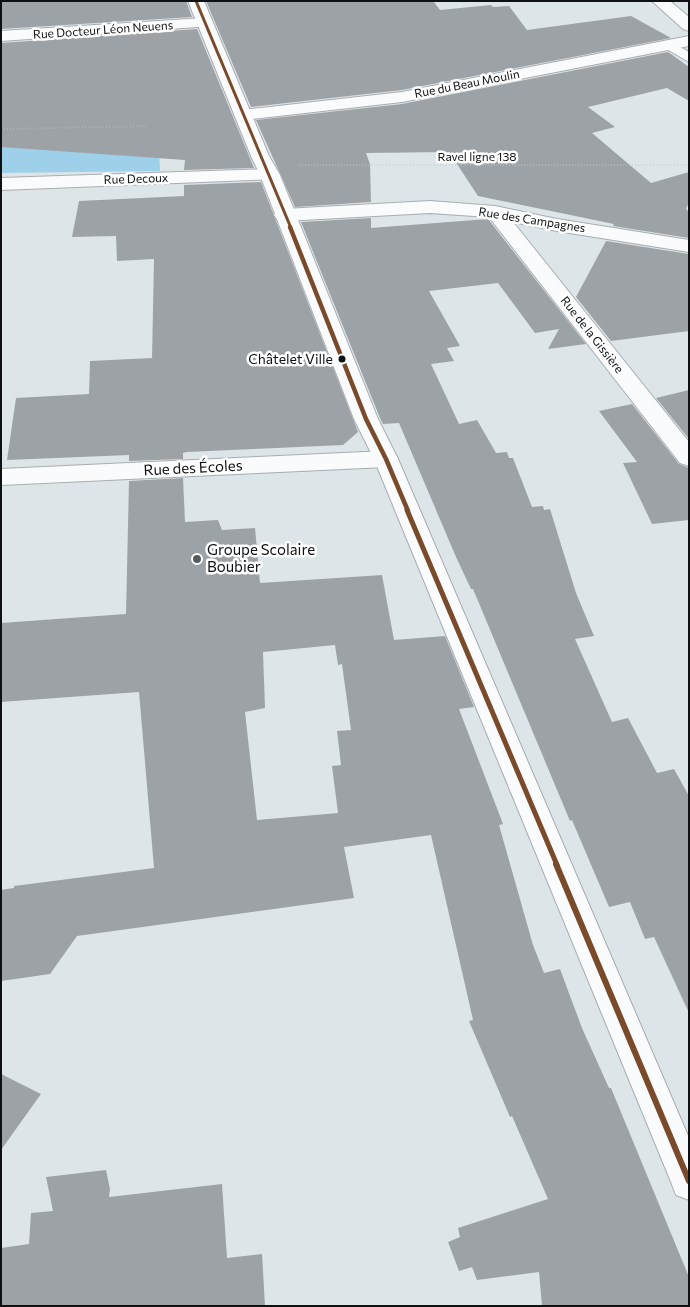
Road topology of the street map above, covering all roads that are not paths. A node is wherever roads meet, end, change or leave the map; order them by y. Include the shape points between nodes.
1 (196, 1) edge
2 (660, 1) edge
3 (205, 23) junction
4 (689, 26) edge
5 (1, 36) edge
6 (689, 41) edge
7 (669, 45) junction
8 (689, 58) edge
9 (243, 115) junction
10 (267, 170) junction
11 (1, 184) edge
12 (495, 212) junction
13 (284, 214) junction
14 (689, 246) edge
15 (689, 458) edge
16 (386, 459) junction
17 (1, 477) edge
18 (689, 1182) edge

1 - 3 street
2 - 4 street
3 - 5 street, Rue Docteur Léon Neuens
3 - 9 street
6 - 7 street, Rue du Beau Moulin
7 - 8 lane
7 - 9 street, Rue du Beau Moulin via 402,97
9 - 10 street
10 - 11 street, Rue Decoux
10 - 13 street
12 - 13 street, Rue des Campagnes via 430,207
12 - 14 street, Rue des Campagnes
12 - 15 street, Rue de la Gissière
13 - 16 street via 366,419
16 - 17 street, Rue des Écoles
16 - 18 street

